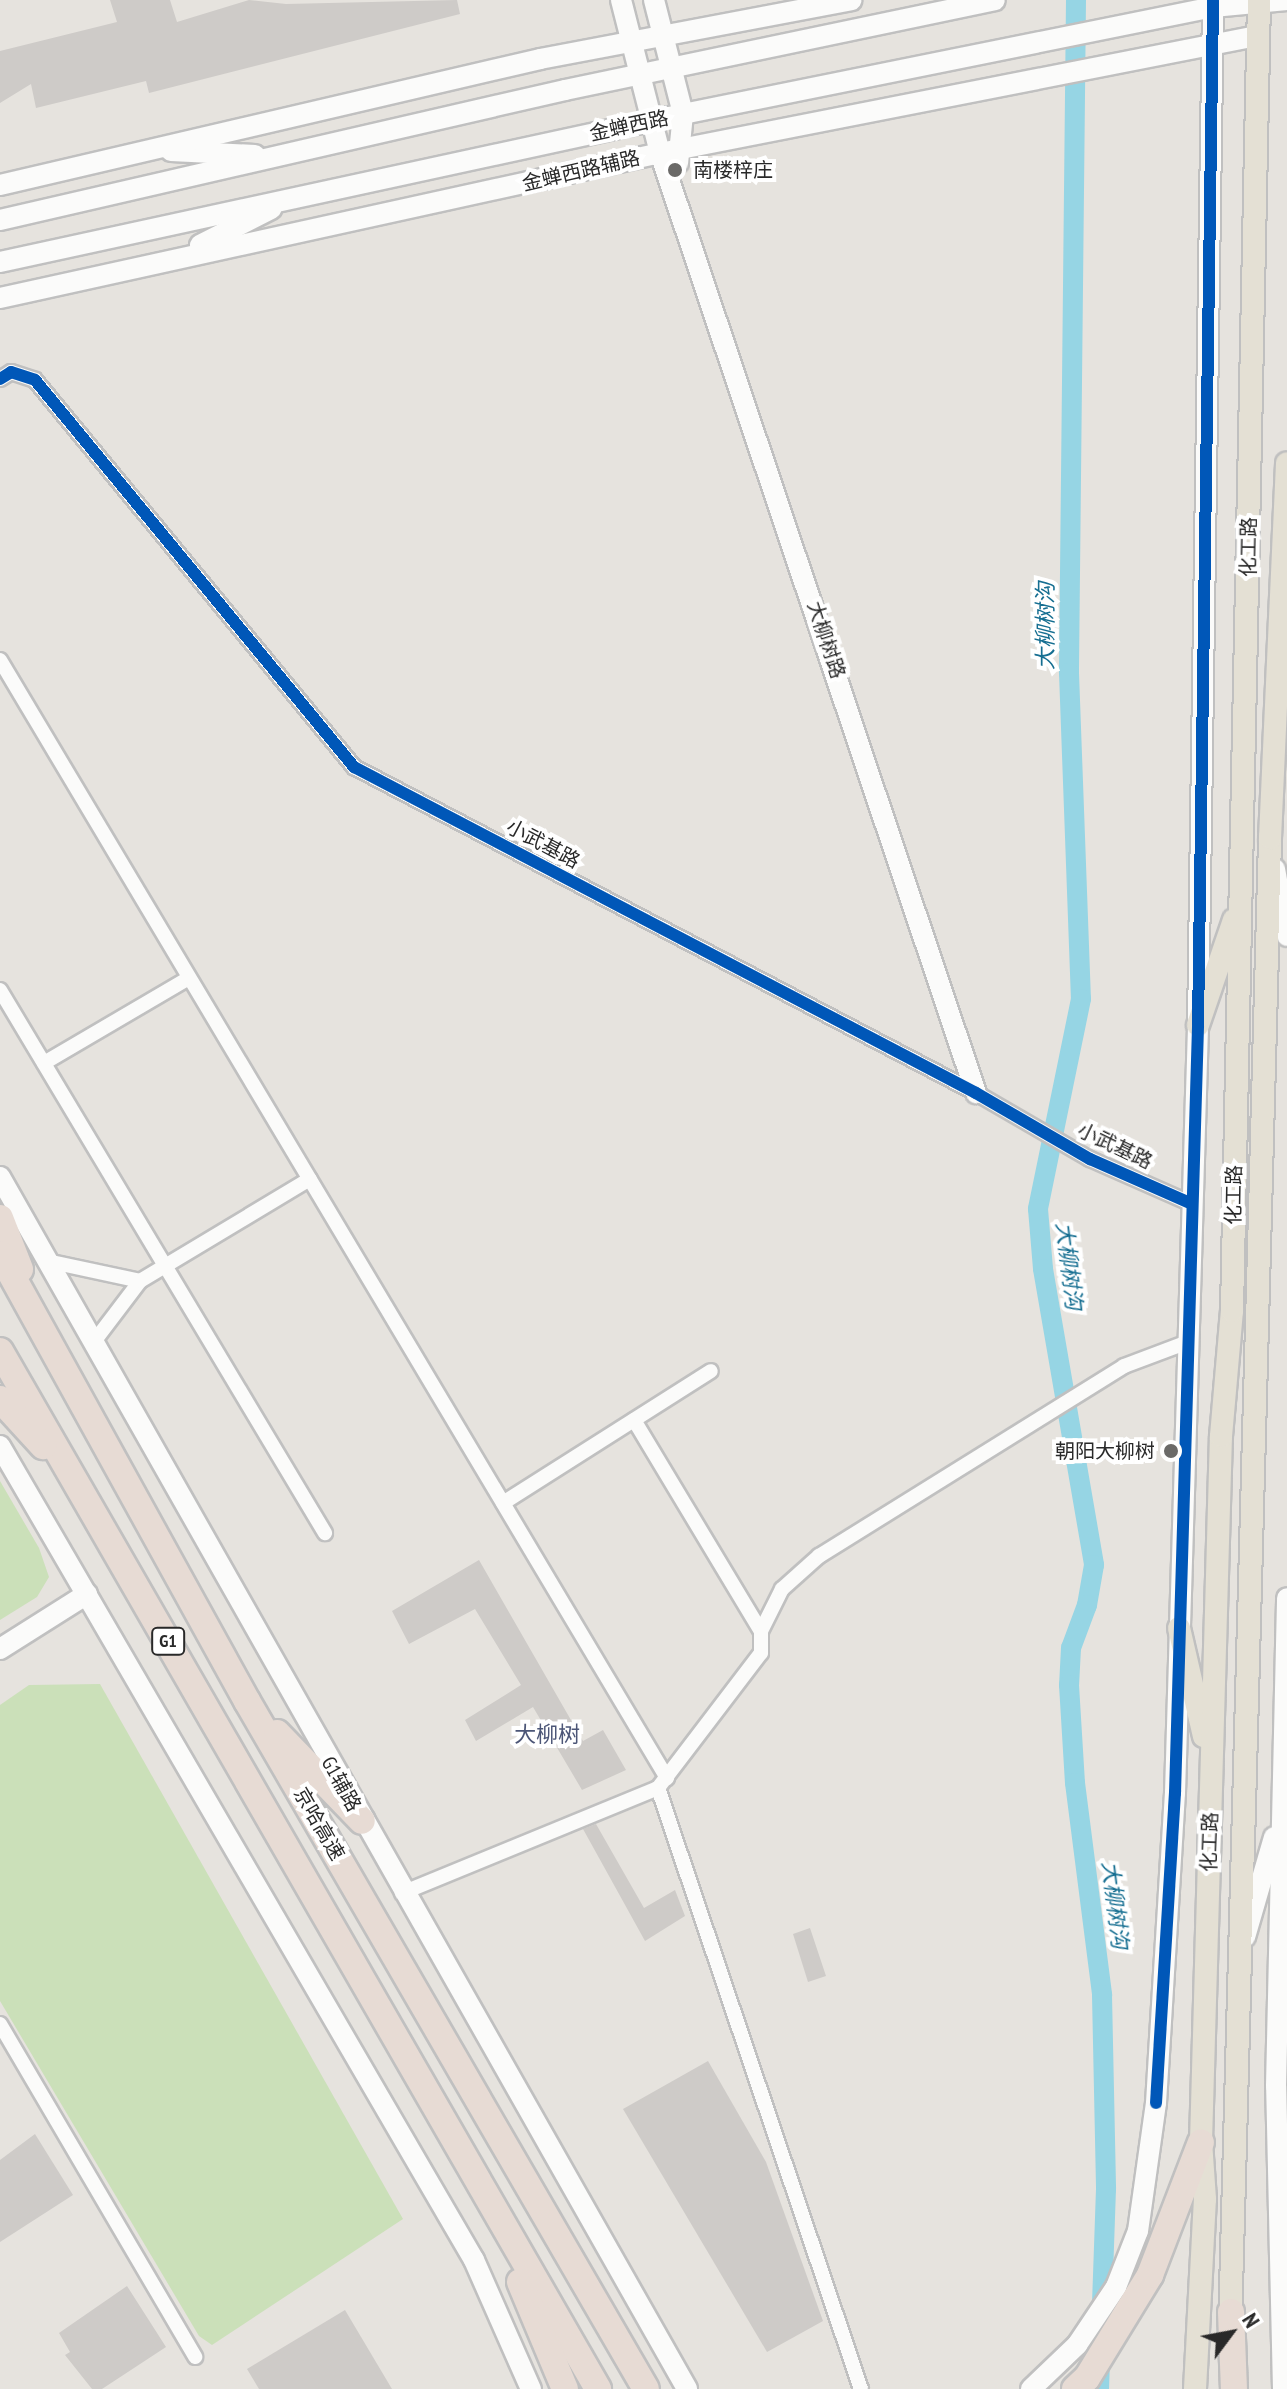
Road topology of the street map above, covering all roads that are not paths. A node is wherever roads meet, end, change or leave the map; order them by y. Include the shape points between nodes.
1 (621, 0) edge
2 (654, 0) edge
3 (851, 0) edge
4 (995, 0) edge
5 (1287, 0) edge
6 (1259, 1) edge
7 (1213, 3) edge
8 (666, 36) junction
9 (1257, 36) junction
10 (1213, 43) junction
11 (635, 44) junction
12 (674, 69) junction
13 (642, 75) junction
14 (683, 114) junction
15 (654, 120) junction
16 (146, 150) junction
17 (669, 152) junction
18 (279, 156) junction
19 (0, 185) edge
20 (295, 196) junction
21 (0, 220) edge
22 (175, 257) junction
23 (0, 262) edge
24 (0, 298) edge
25 (0, 379) edge
26 (1287, 463) edge
27 (0, 660) edge
28 (1270, 838) junction
29 (1241, 900) junction
30 (1287, 936) edge
31 (189, 978) junction
32 (0, 990) edge
33 (1198, 1025) junction
34 (44, 1063) junction
35 (976, 1093) junction
36 (0, 1177) edge
37 (310, 1179) junction
38 (1192, 1204) junction
39 (0, 1218) edge
40 (0, 1254) edge
41 (47, 1261) junction
42 (165, 1266) junction
43 (140, 1281) junction
44 (49, 1339) junction
45 (1188, 1342) junction
46 (93, 1343) junction
47 (0, 1351) edge
48 (711, 1371) dead end
49 (0, 1399) edge
50 (634, 1420) junction
51 (0, 1446) edge
52 (78, 1484) junction
53 (503, 1503) junction
54 (325, 1533) dead end
55 (87, 1594) junction
56 (1287, 1598) edge
57 (1179, 1628) junction
58 (761, 1631) junction
59 (0, 1649) edge
60 (247, 1701) junction
61 (1212, 1767) junction
62 (662, 1783) junction
63 (1282, 1809) junction
64 (362, 1821) junction
65 (402, 1893) junction
66 (1241, 1948) junction
67 (0, 2024) edge
68 (1201, 2142) junction
69 (477, 2179) junction
70 (1231, 2312) junction
71 (195, 2357) dead end
72 (531, 2389) edge
73 (565, 2389) edge
74 (598, 2389) edge
75 (646, 2389) edge
76 (687, 2389) edge
77 (861, 2389) edge
78 (1031, 2389) edge
79 (1075, 2389) edge
80 (1195, 2389) edge
81 (1227, 2389) edge
82 (1234, 2389) edge
83 (1283, 2389) edge

1 - 11 street, 大柳树路
2 - 8 street, 大柳树路
3 - 8 street
4 - 12 street
5 - 6 street, 金蝉西路
6 - 7 street, 金蝉西路
6 - 9 main road, 化工路
7 - 10 street
7 - 14 street, 金蝉西路
8 - 11 street
8 - 12 street, 大柳树路
9 - 10 street, 金蝉西路辅路
9 - 29 main road, 化工路
10 - 17 street, 金蝉西路辅路
10 - 33 street
11 - 13 street, 大柳树路
11 - 16 street via 540,59
12 - 13 street
12 - 14 street, 大柳树路
13 - 15 street, 大柳树路
13 - 18 street
14 - 15 street, 金蝉西路
14 - 17 street, 大柳树路
15 - 17 street, 大柳树路
15 - 20 street, 金蝉西路
16 - 18 street
16 - 19 street
17 - 22 street, 金蝉西路辅路
17 - 35 street, 大柳树路 via 676,187
18 - 21 street
20 - 22 street
20 - 23 street, 金蝉西路
22 - 24 street, 金蝉西路辅路
25 - 35 street, 小武基路 via 11,372 35,380 354,767
26 - 28 main road, 化工路
27 - 31 street
28 - 30 street
28 - 66 main road, 化工路
29 - 33 main road
29 - 61 main road, 化工路 via 1232,1311 1221,1436
31 - 34 street
31 - 37 street
32 - 34 street
33 - 38 street
34 - 42 street
35 - 38 street, 小武基路 via 1090,1159
36 - 41 street, G1辅路
37 - 42 street
37 - 53 street
38 - 45 street
39 - 44 highway
40 - 44 highway, 京哈高速 / G1
41 - 43 street
41 - 46 street, G1辅路
42 - 43 street
42 - 54 street
43 - 46 street
44 - 60 highway, 京哈高速 / G1
45 - 57 street
45 - 58 street via 1104,1378 819,1556 782,1589
46 - 64 street, G1辅路
47 - 52 highway, 京哈高速 / G1
48 - 50 street
49 - 52 highway
50 - 53 street
50 - 58 street
51 - 55 street
52 - 69 highway, 京哈高速 / G1
53 - 62 street
55 - 59 street
55 - 72 street via 474,2260
56 - 63 street
57 - 61 main road
57 - 78 street via 1174,1833 1156,2103 1138,2231 1116,2287 1077,2345
58 - 62 street via 761,1653
60 - 64 highway
60 - 75 highway, 京哈高速 / G1
61 - 68 main road, 化工路
62 - 65 street
62 - 77 street
63 - 66 street
63 - 83 street via 1276,2086
64 - 65 street, G1辅路
65 - 76 street, G1辅路
66 - 70 main road, 化工路
67 - 71 street
68 - 79 highway via 1150,2275 1095,2367
68 - 80 main road, 化工路 via 1205,2199
69 - 73 highway
69 - 74 highway, 京哈高速 / G1
70 - 81 main road, 化工路
70 - 82 highway

